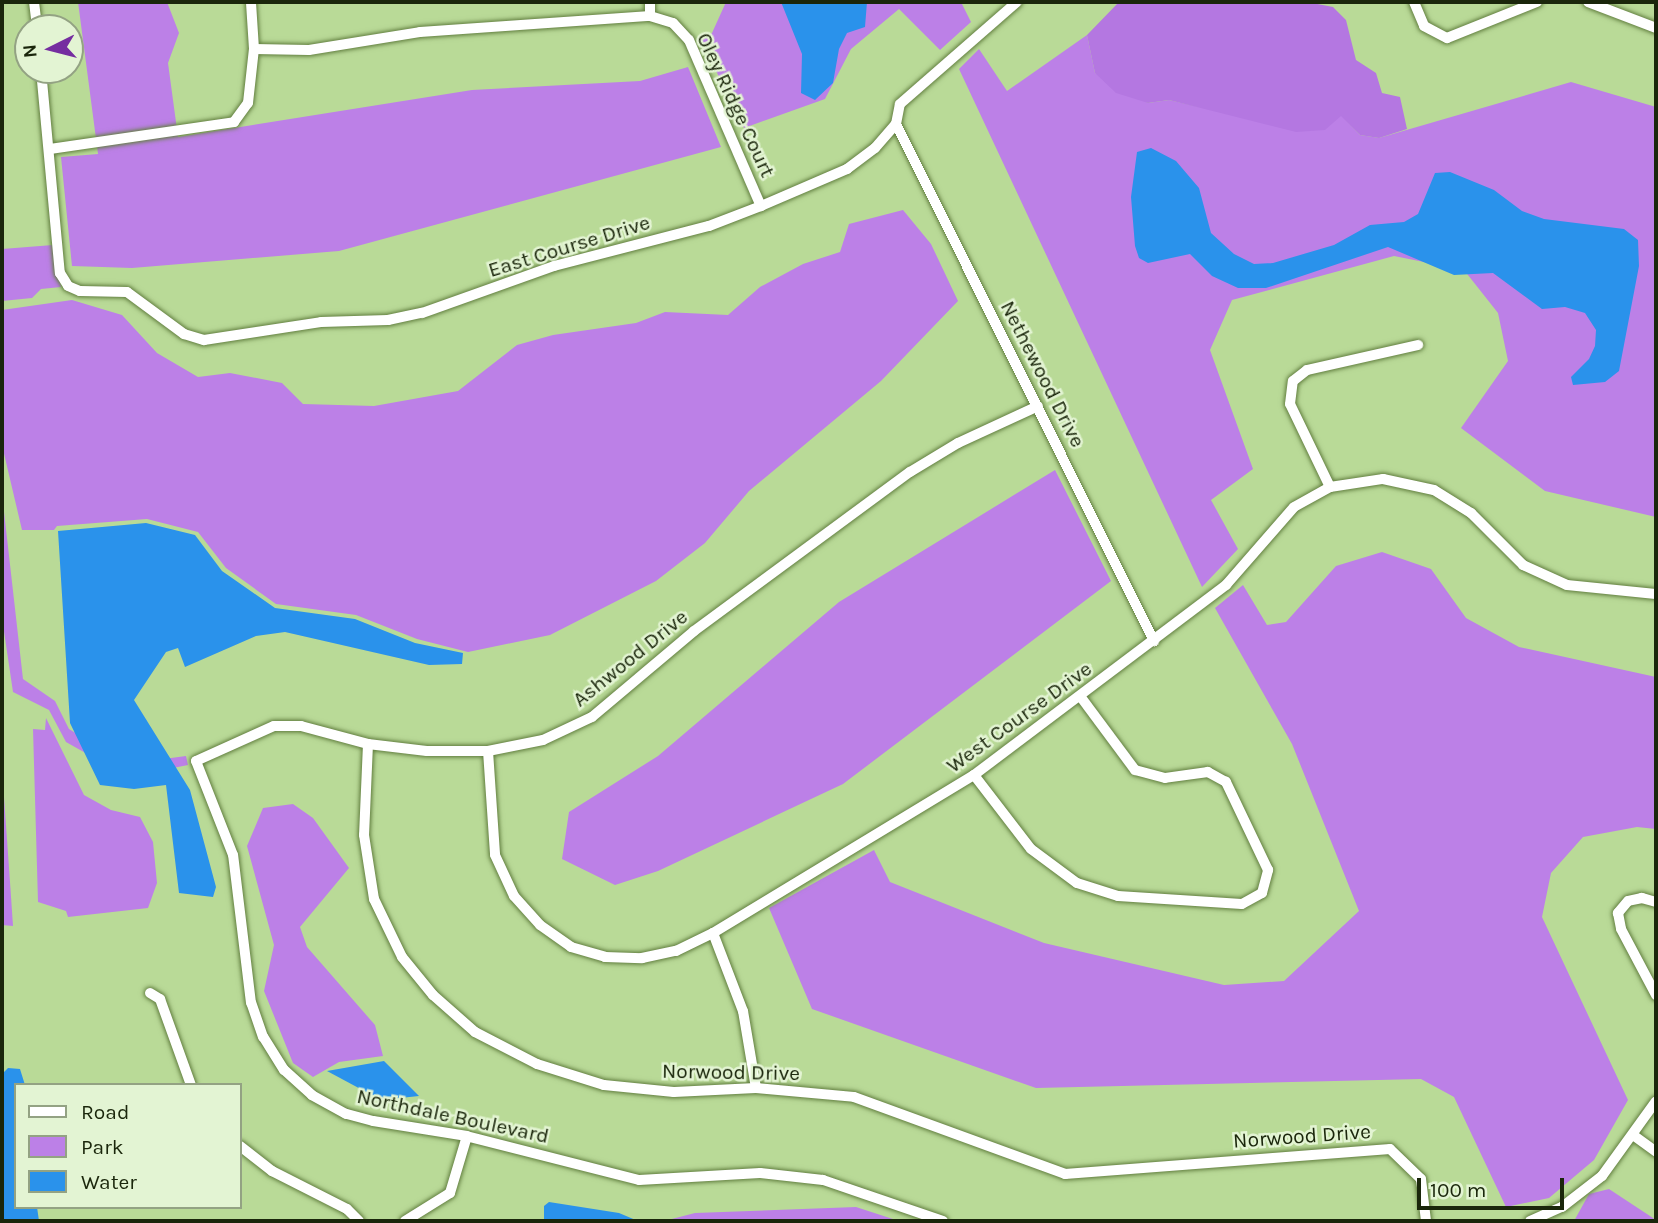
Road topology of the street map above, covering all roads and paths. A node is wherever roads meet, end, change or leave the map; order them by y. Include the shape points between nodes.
1 (251, 2) edge
2 (650, 2) edge
3 (1017, 2) edge
4 (1415, 2) edge
5 (1537, 2) edge
6 (1588, 2) edge
7 (1619, 2) edge
8 (1614, 15) junction
9 (650, 16) junction
10 (1656, 28) edge
11 (254, 49) junction
12 (43, 84) edge
13 (896, 124) junction
14 (50, 149) junction
15 (761, 206) junction
16 (1418, 345) dead end
17 (1038, 406) junction
18 (1330, 488) junction
19 (1656, 594) edge
20 (1154, 642) junction
21 (1080, 696) junction
22 (368, 744) junction
23 (488, 751) junction
24 (196, 761) joint
25 (974, 775) junction
26 (1656, 902) edge
27 (713, 933) junction
28 (150, 993) dead end
29 (1656, 995) edge
30 (190, 1083) edge
31 (756, 1088) junction
32 (1656, 1101) edge
33 (467, 1136) junction
34 (1633, 1136) junction
35 (242, 1148) edge
36 (1656, 1152) edge
37 (359, 1221) edge
38 (405, 1221) edge
39 (943, 1221) edge
40 (1426, 1221) edge
41 (1530, 1221) edge

1 - 11 street
2 - 9 street
3 - 13 street, East Course Drive via 900,104
4 - 5 street via 1424,26 1447,38
6 - 8 street
7 - 8 street
8 - 10 street
9 - 11 street via 420,32 309,50
9 - 15 street, Oley Ridge Court via 673,23 689,40
11 - 14 street via 248,103 234,121
12 - 14 street
13 - 15 street, East Course Drive via 847,169
13 - 17 street, Nethewood Drive
14 - 15 street, East Course Drive via 60,273 68,286 79,291 127,292 184,334 204,340 321,322 388,320
16 - 18 street via 1307,370 1293,381 1290,404
17 - 20 street, Nethewood Drive
17 - 23 street, Ashwood Drive via 958,443 910,472 694,631 592,717 543,740
18 - 19 street, West Course Drive via 1383,479 1434,490 1471,513 1523,565 1567,585
18 - 20 street, West Course Drive via 1294,507 1226,585
20 - 21 street, West Course Drive
21 - 25 street, West Course Drive
21 - 25 street via 1135,770 1165,778 1208,772 1226,782 1268,870 1262,894 1242,904 1118,896 1077,883 1031,849
22 - 23 street, Ashwood Drive via 427,751
22 - 24 street, Ashwood Drive via 302,726 274,726
22 - 31 street, Norwood Drive via 364,835 374,899 402,957 433,995 475,1032 537,1064 604,1085 674,1092
23 - 27 street, West Course Drive via 495,855 514,896 540,925 571,947 605,957 642,958 676,951
24 - 33 street, Northdale Boulevard via 233,855 251,1003 263,1037 284,1070 312,1095 346,1114
25 - 27 street, West Course Drive
26 - 29 street via 1628,901 1618,913 1620,929
27 - 31 street via 743,1011
28 - 30 street via 160,999
31 - 40 street, Norwood Drive via 854,1097 1065,1174 1390,1149 1421,1179
32 - 34 street
33 - 38 street via 450,1193
33 - 39 street, Northdale Boulevard via 639,1180 760,1173 824,1180
34 - 36 street
34 - 41 street via 1602,1176 1562,1207
35 - 37 street via 272,1171 347,1209

